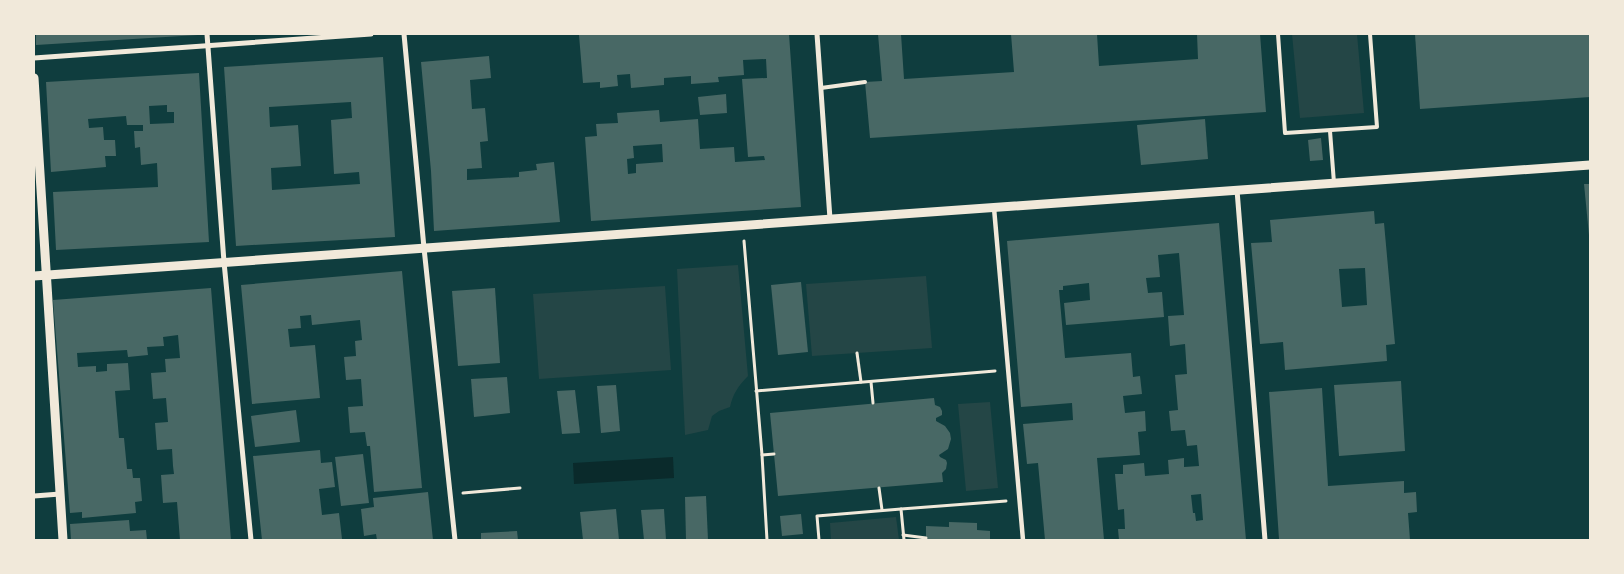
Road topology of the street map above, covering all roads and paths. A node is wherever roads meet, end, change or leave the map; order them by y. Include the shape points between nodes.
1 (207, 34) edge
2 (371, 34) edge
3 (404, 34) edge
4 (817, 34) edge
5 (1278, 34) edge
6 (1370, 34) edge
7 (208, 45) junction
8 (34, 58) edge
9 (34, 78) edge
10 (865, 82) dead end
11 (821, 88) junction
12 (1330, 131) junction
13 (1590, 166) edge
14 (1334, 184) junction
15 (1237, 190) junction
16 (994, 208) junction
17 (830, 219) junction
18 (742, 226) junction
19 (424, 248) junction
20 (224, 262) junction
21 (46, 275) junction
22 (34, 276) edge
23 (857, 353) dead end
24 (1007, 370) junction
25 (871, 381) junction
26 (860, 382) junction
27 (756, 391) junction
28 (873, 403) dead end
29 (774, 454) dead end
30 (762, 455) junction
31 (520, 488) dead end
32 (879, 488) dead end
33 (475, 492) dead end
34 (60, 494) junction
35 (34, 496) edge
36 (1019, 500) junction
37 (901, 509) junction
38 (882, 510) junction
39 (903, 535) junction
40 (926, 538) dead end
41 (63, 540) edge
42 (250, 540) edge
43 (455, 540) edge
44 (767, 540) edge
45 (819, 540) edge
46 (904, 540) edge
47 (1023, 540) edge
48 (1264, 540) edge

1 - 7 street
2 - 7 street
3 - 19 street
4 - 11 street
5 - 12 lane via 1285,134
6 - 12 lane via 1377,127
7 - 8 street
7 - 20 street
9 - 21 street
10 - 11 lane
11 - 17 street
12 - 14 lane
13 - 14 street
14 - 15 street
15 - 16 street
15 - 48 street
16 - 17 street
16 - 24 street
17 - 18 street
18 - 19 street
18 - 27 path
19 - 20 street
19 - 43 street
20 - 21 street
20 - 42 street
21 - 22 street
21 - 34 street
23 - 26 path
24 - 25 path
24 - 36 street
25 - 26 path
25 - 28 path
26 - 27 path
27 - 30 path
29 - 30 path
30 - 44 path
31 - 33 path
32 - 38 path
34 - 35 street
34 - 41 street
36 - 37 path
36 - 47 street
37 - 38 path
37 - 39 path
38 - 45 path via 817,516
39 - 40 path
39 - 46 path

